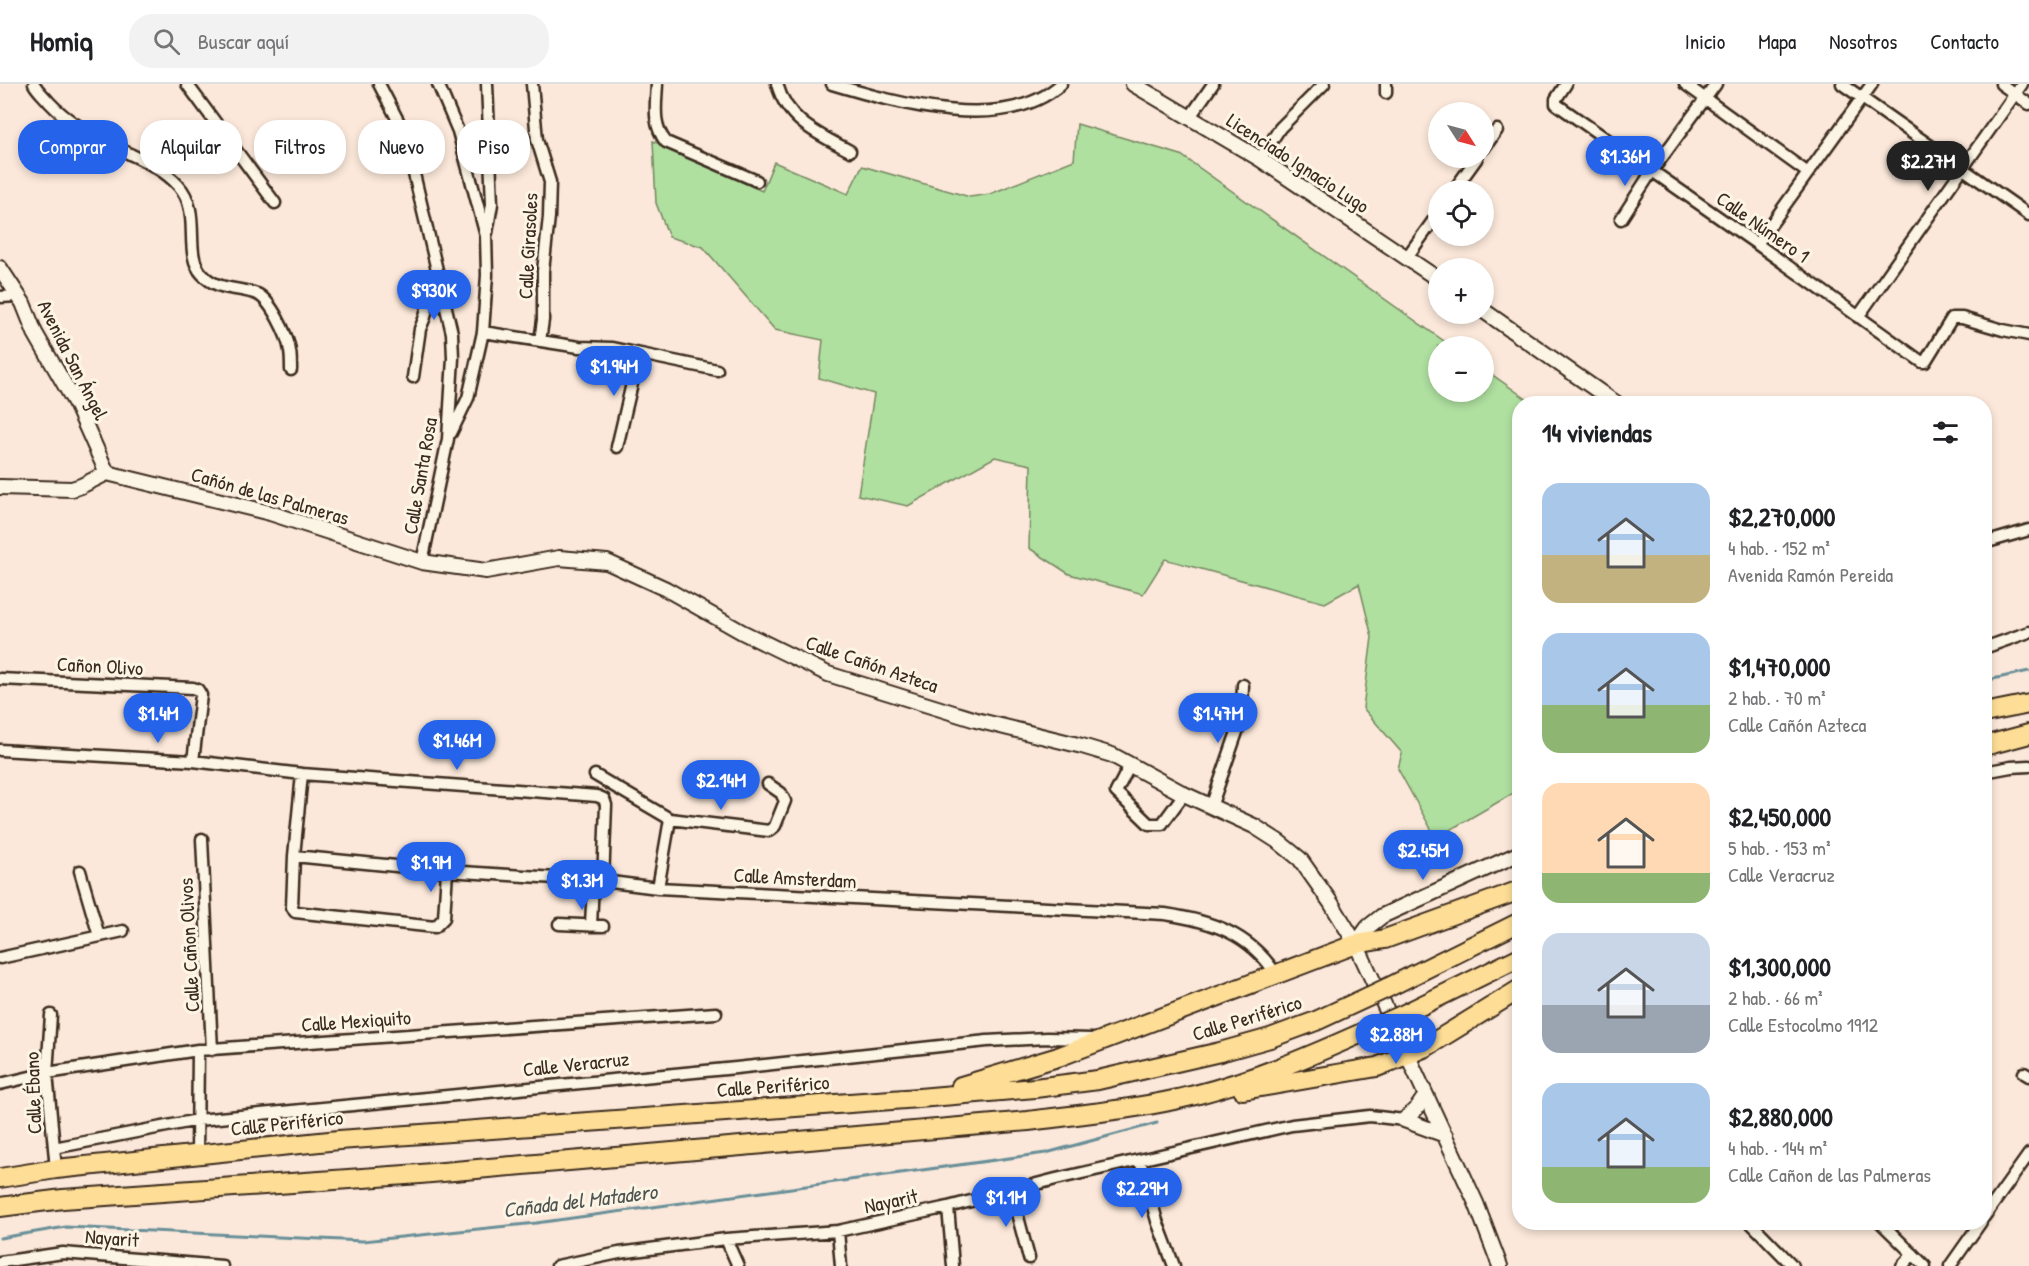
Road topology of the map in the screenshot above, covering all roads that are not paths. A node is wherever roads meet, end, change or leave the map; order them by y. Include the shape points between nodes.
1 (34, 84) edge
2 (188, 84) edge
3 (379, 84) edge
4 (438, 84) edge
5 (487, 84) edge
6 (532, 84) edge
7 (657, 84) edge
8 (777, 84) edge
9 (832, 84) edge
10 (1061, 84) edge
11 (1132, 84) edge
12 (1213, 84) edge
13 (1324, 84) edge
14 (1566, 84) edge
15 (1685, 84) edge
16 (1716, 84) edge
17 (1842, 84) edge
18 (1872, 84) edge
19 (2001, 84) edge
20 (2022, 84) edge
21 (2015, 94) junction
22 (1862, 98) junction
23 (1706, 99) junction
24 (2029, 104) edge
25 (1190, 117) junction
26 (1497, 130) dead end
27 (1494, 134) edge
28 (850, 151) dead end
29 (1260, 159) junction
30 (1962, 168) junction
31 (1652, 171) junction
32 (1808, 174) junction
33 (757, 181) dead end
34 (275, 203) dead end
35 (2029, 215) edge
36 (1621, 219) dead end
37 (1428, 228) edge
38 (486, 236) junction
39 (1757, 244) junction
40 (1407, 257) junction
41 (0, 268) edge
42 (436, 270) junction
43 (1428, 272) edge
44 (18, 296) junction
45 (0, 297) edge
46 (1858, 317) junction
47 (1494, 318) edge
48 (483, 332) junction
49 (2029, 335) edge
50 (540, 341) junction
51 (639, 354) junction
52 (291, 369) dead end
53 (717, 370) dead end
54 (412, 377) dead end
55 (1606, 396) edge
56 (448, 439) junction
57 (617, 447) dead end
58 (107, 473) junction
59 (0, 487) edge
60 (2029, 530) edge
61 (1992, 541) edge
62 (422, 562) junction
63 (2029, 632) edge
64 (1992, 645) edge
65 (0, 679) edge
66 (1243, 685) dead end
67 (2029, 704) edge
68 (1992, 711) edge
69 (2029, 735) edge
70 (1992, 744) edge
71 (0, 750) edge
72 (2029, 757) edge
73 (193, 761) junction
74 (1130, 765) junction
75 (2029, 766) edge
76 (2011, 767) junction
77 (1992, 771) edge
78 (302, 774) junction
79 (595, 775) dead end
80 (768, 784) dead end
81 (1184, 794) junction
82 (1211, 807) junction
83 (670, 819) junction
84 (202, 839) dead end
85 (294, 856) junction
86 (1512, 857) edge
87 (80, 871) dead end
88 (447, 871) junction
89 (598, 881) junction
90 (658, 888) junction
91 (1512, 893) edge
92 (559, 924) dead end
93 (591, 926) junction
94 (603, 926) dead end
95 (1512, 926) edge
96 (123, 931) dead end
97 (99, 936) junction
98 (1356, 944) junction
99 (0, 958) edge
100 (1512, 961) edge
101 (1276, 974) junction
102 (1512, 994) edge
103 (716, 1013) dead end
104 (51, 1015) dead end
105 (1105, 1040) junction
106 (198, 1050) junction
107 (212, 1050) junction
108 (1409, 1055) junction
109 (47, 1073) junction
110 (0, 1084) edge
111 (1194, 1095) junction
112 (1426, 1095) junction
113 (919, 1098) junction
114 (198, 1120) junction
115 (1404, 1120) junction
116 (1445, 1135) junction
117 (54, 1148) junction
118 (2029, 1154) edge
119 (197, 1155) junction
120 (1140, 1161) junction
121 (56, 1169) junction
122 (0, 1178) edge
123 (1011, 1191) junction
124 (1992, 1206) edge
125 (948, 1207) junction
126 (0, 1208) edge
127 (1758, 1230) edge
128 (1888, 1230) edge
129 (1975, 1230) edge
130 (838, 1231) junction
131 (726, 1239) junction
132 (619, 1253) junction
133 (1913, 1254) junction
134 (1029, 1258) dead end
135 (0, 1262) edge
136 (222, 1266) edge
137 (557, 1266) edge
138 (622, 1266) edge
139 (738, 1266) edge
140 (841, 1266) edge
141 (953, 1266) edge
142 (1174, 1266) edge
143 (1500, 1266) edge
144 (1793, 1266) edge
145 (1902, 1266) edge
146 (1925, 1266) edge
147 (1950, 1266) edge

1 - 52 street via 62,116 158,168 178,185 189,201 196,265 212,282 258,295 268,302 285,333
2 - 34 street
3 - 42 street, Calle Santa Rosa via 404,132
4 - 38 street via 458,131
5 - 38 street via 492,204
6 - 50 street, Calle Girasoles via 537,140 550,182
7 - 33 street via 656,119 659,134 666,142
8 - 28 street via 788,110 802,123
9 - 10 street via 889,101 985,112 1031,104
11 - 25 main road, Licenciado Ignacio Lugo
12 - 25 street
13 - 29 street via 1280,128
14 - 31 street, Calle Número 1 via 1555,101
15 - 23 street
16 - 23 street
17 - 22 street
18 - 22 street
19 - 21 street
20 - 21 street
21 - 24 street
21 - 30 street
22 - 30 street
22 - 32 street
23 - 31 street
23 - 32 street
25 - 29 main road, Licenciado Ignacio Lugo
26 - 27 street
29 - 40 main road, Licenciado Ignacio Lugo
30 - 35 street
30 - 46 street
31 - 36 street
31 - 39 street, Calle Número 1
32 - 39 street
37 - 40 street
38 - 48 street
39 - 46 street, Calle Número 1
40 - 43 main road, Licenciado Ignacio Lugo
41 - 44 main road, Avenida San Ángel
42 - 54 street
42 - 56 street, Calle Santa Rosa via 452,333
44 - 45 street
44 - 58 main road, Avenida San Ángel via 77,406
46 - 49 street, Calle Número 1 via 1922,362 1952,318
47 - 55 main road
48 - 50 street
48 - 56 street via 468,398
50 - 51 street
51 - 53 street
51 - 57 street
56 - 62 street, Calle Santa Rosa
58 - 59 main road via 72,489
58 - 62 main road, Cañón de las Palmeras via 270,513
60 - 61 street
62 - 74 main road, Calle Cañón Azteca via 486,570 559,558 607,562 828,674 976,720 1112,755
63 - 64 street
65 - 73 street, Cañon Olivo via 198,690 201,694
66 - 82 street via 1238,729
67 - 68 highway
69 - 70 highway
71 - 73 street
72 - 76 street
73 - 78 street
74 - 81 main road, Calle Cañón Azteca
74 - 81 street via 1116,792 1149,824 1162,824
75 - 76 street
76 - 77 street
78 - 85 street
78 - 89 street via 597,796 606,805
79 - 83 street
80 - 83 street via 785,801 772,830
81 - 82 main road, Calle Cañón Azteca
82 - 98 main road, Calle Cañón Azteca via 1254,826 1300,859
83 - 90 street
84 - 107 street, Calle Cañon Olivos
85 - 88 street, Calle Amsterdam
85 - 88 street via 295,912 435,927 444,918
86 - 98 main road via 1382,916
87 - 97 street
88 - 89 street, Calle Amsterdam
89 - 90 street, Calle Amsterdam
89 - 93 street
90 - 101 street, Calle Amsterdam via 1165,914 1234,934 1258,951
91 - 98 highway via 1385,939
92 - 93 street
93 - 94 street
95 - 113 highway, Calle Periférico, bridge via 1316,1021 1270,1038 1098,1080
96 - 97 street
97 - 99 street
98 - 101 highway
98 - 108 main road, Calle Cañón Azteca
100 - 111 highway via 1392,1020 1275,1070
101 - 105 highway
102 - 108 highway
103 - 107 street, Calle Mexiquito
104 - 109 street, Calle Ébano
105 - 113 highway
105 - 114 street, Calle Veracruz via 987,1041
106 - 107 street, Calle Mexiquito
106 - 109 street, Calle Mexiquito
106 - 114 street
108 - 111 highway via 1338,1075
108 - 112 main road, Calle Cañón Azteca
109 - 110 street, Calle Mexiquito
109 - 117 street, Calle Ébano
111 - 126 highway via 1028,1121 431,1173 63,1199
112 - 115 main road
112 - 116 main road, Calle Cañón Azteca
113 - 119 highway, Calle Periférico via 339,1140
114 - 117 street, Calle Veracruz
114 - 119 street
115 - 116 main road
115 - 120 street, Nayarit via 1370,1116 1292,1125
116 - 143 main road, Calle Cañón Azteca
117 - 121 street, Calle Ébano
118 - 124 street
119 - 121 highway, Calle Periférico
120 - 123 street, Nayarit
120 - 142 street
121 - 122 highway, Calle Periférico
123 - 125 street, Nayarit
123 - 134 street
125 - 130 street, Nayarit
125 - 141 street
127 - 144 street
128 - 133 street
129 - 147 street
130 - 131 street, Nayarit
130 - 140 street
131 - 132 street, Nayarit
131 - 139 street
132 - 137 street, Nayarit
132 - 138 street
133 - 145 street
133 - 146 street
135 - 136 street, Nayarit via 63,1253

